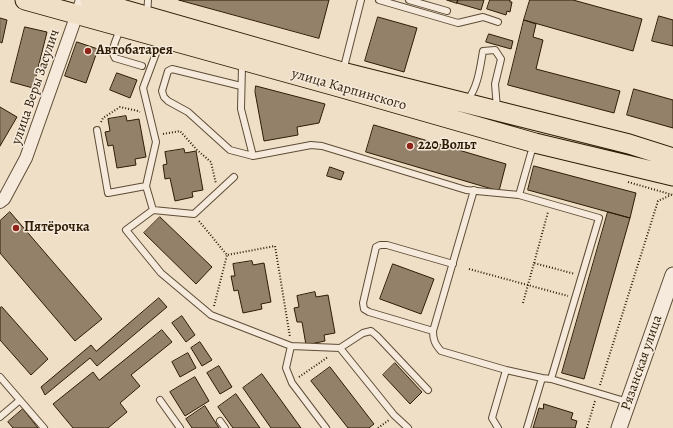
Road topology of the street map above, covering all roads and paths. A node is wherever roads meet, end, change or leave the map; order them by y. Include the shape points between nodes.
1 (25, 0) edge
2 (90, 0) edge
3 (361, 0) edge
4 (379, 0) edge
5 (409, 0) edge
6 (390, 1) edge
7 (80, 7) edge
8 (148, 8) edge
9 (447, 11) dead end
10 (498, 22) dead end
11 (121, 26) junction
12 (161, 38) junction
13 (142, 66) dead end
14 (242, 66) dead end
15 (342, 72) junction
16 (241, 86) junction
17 (465, 103) junction
18 (497, 111) junction
19 (527, 118) junction
20 (97, 130) dead end
21 (529, 141) junction
22 (253, 156) junction
23 (673, 158) edge
24 (234, 177) dead end
25 (146, 186) junction
26 (673, 186) edge
27 (474, 190) junction
28 (519, 195) junction
29 (0, 202) edge
30 (550, 204) junction
31 (153, 210) junction
32 (194, 214) junction
33 (227, 255) junction
34 (534, 263) junction
35 (453, 264) junction
36 (469, 269) dead end
37 (582, 275) junction
38 (673, 275) edge
39 (528, 285) junction
40 (575, 298) junction
41 (523, 304) dead end
42 (212, 315) junction
43 (433, 331) junction
44 (291, 346) junction
45 (340, 348) junction
46 (506, 370) junction
47 (0, 377) edge
48 (542, 378) junction
49 (551, 379) junction
50 (292, 383) junction
51 (428, 390) dead end
52 (597, 393) junction
53 (20, 400) junction
54 (160, 400) dead end
55 (628, 402) junction
56 (394, 415) junction
57 (0, 417) edge
58 (220, 421) dead end
59 (44, 428) edge
60 (180, 428) edge
61 (226, 428) edge
62 (326, 428) edge
63 (378, 428) edge
64 (408, 428) edge
65 (498, 428) edge
66 (527, 428) edge
67 (587, 428) edge
68 (619, 428) edge

1 - 7 main road, улица Карпинского
2 - 8 main road, улица Карпинского
3 - 15 lane
4 - 6 lane
5 - 9 lane
6 - 10 lane via 458,23 483,18
7 - 11 main road, улица Карпинского
7 - 29 street, улица Веры Засулич via 26,158
8 - 15 main road, улица Карпинского
11 - 12 main road, улица Карпинского
11 - 13 lane via 113,55 115,58
12 - 21 main road, улица Карпинского
12 - 25 lane via 143,88 156,142
14 - 16 lane
15 - 17 main road, улица Карпинского
16 - 22 lane via 241,109
16 - 22 lane via 172,69 168,71 162,91 168,101 188,112 230,150
17 - 18 main road, улица Карпинского
17 - 18 lane via 473,93 483,51 496,50 501,59 495,84
18 - 19 main road, улица Карпинского
19 - 21 main road via 536,126 536,132
19 - 23 main road, улица Карпинского via 630,144
20 - 25 lane via 108,193
21 - 26 main road, улица Карпинского
21 - 28 lane via 531,153
22 - 27 lane via 311,145 322,146 466,190
24 - 32 lane
25 - 31 lane
26 - 52 path via 658,201
27 - 28 lane
27 - 35 lane
28 - 30 lane
30 - 34 path
30 - 37 lane via 598,218
31 - 32 lane
31 - 42 lane via 126,230 161,273
32 - 33 path
33 - 42 path
33 - 44 path via 275,246
34 - 37 path
34 - 39 path
35 - 43 lane
35 - 43 lane via 387,246 376,247 363,303 364,309
36 - 39 path
37 - 40 lane
38 - 55 street, Рязанская улица
39 - 40 path
39 - 41 path
40 - 49 lane
42 - 44 lane
43 - 46 lane via 435,345 441,351
44 - 45 lane
44 - 50 lane via 286,368
45 - 50 path
45 - 51 lane via 363,332 371,331
45 - 56 lane
46 - 48 lane
46 - 65 lane via 492,418
47 - 53 lane
48 - 49 lane
48 - 66 lane
49 - 52 lane
50 - 62 lane
52 - 55 lane
52 - 67 path
53 - 57 lane
53 - 59 lane
54 - 60 lane
55 - 68 street, Рязанская улица
56 - 63 path
56 - 64 lane
58 - 61 lane

